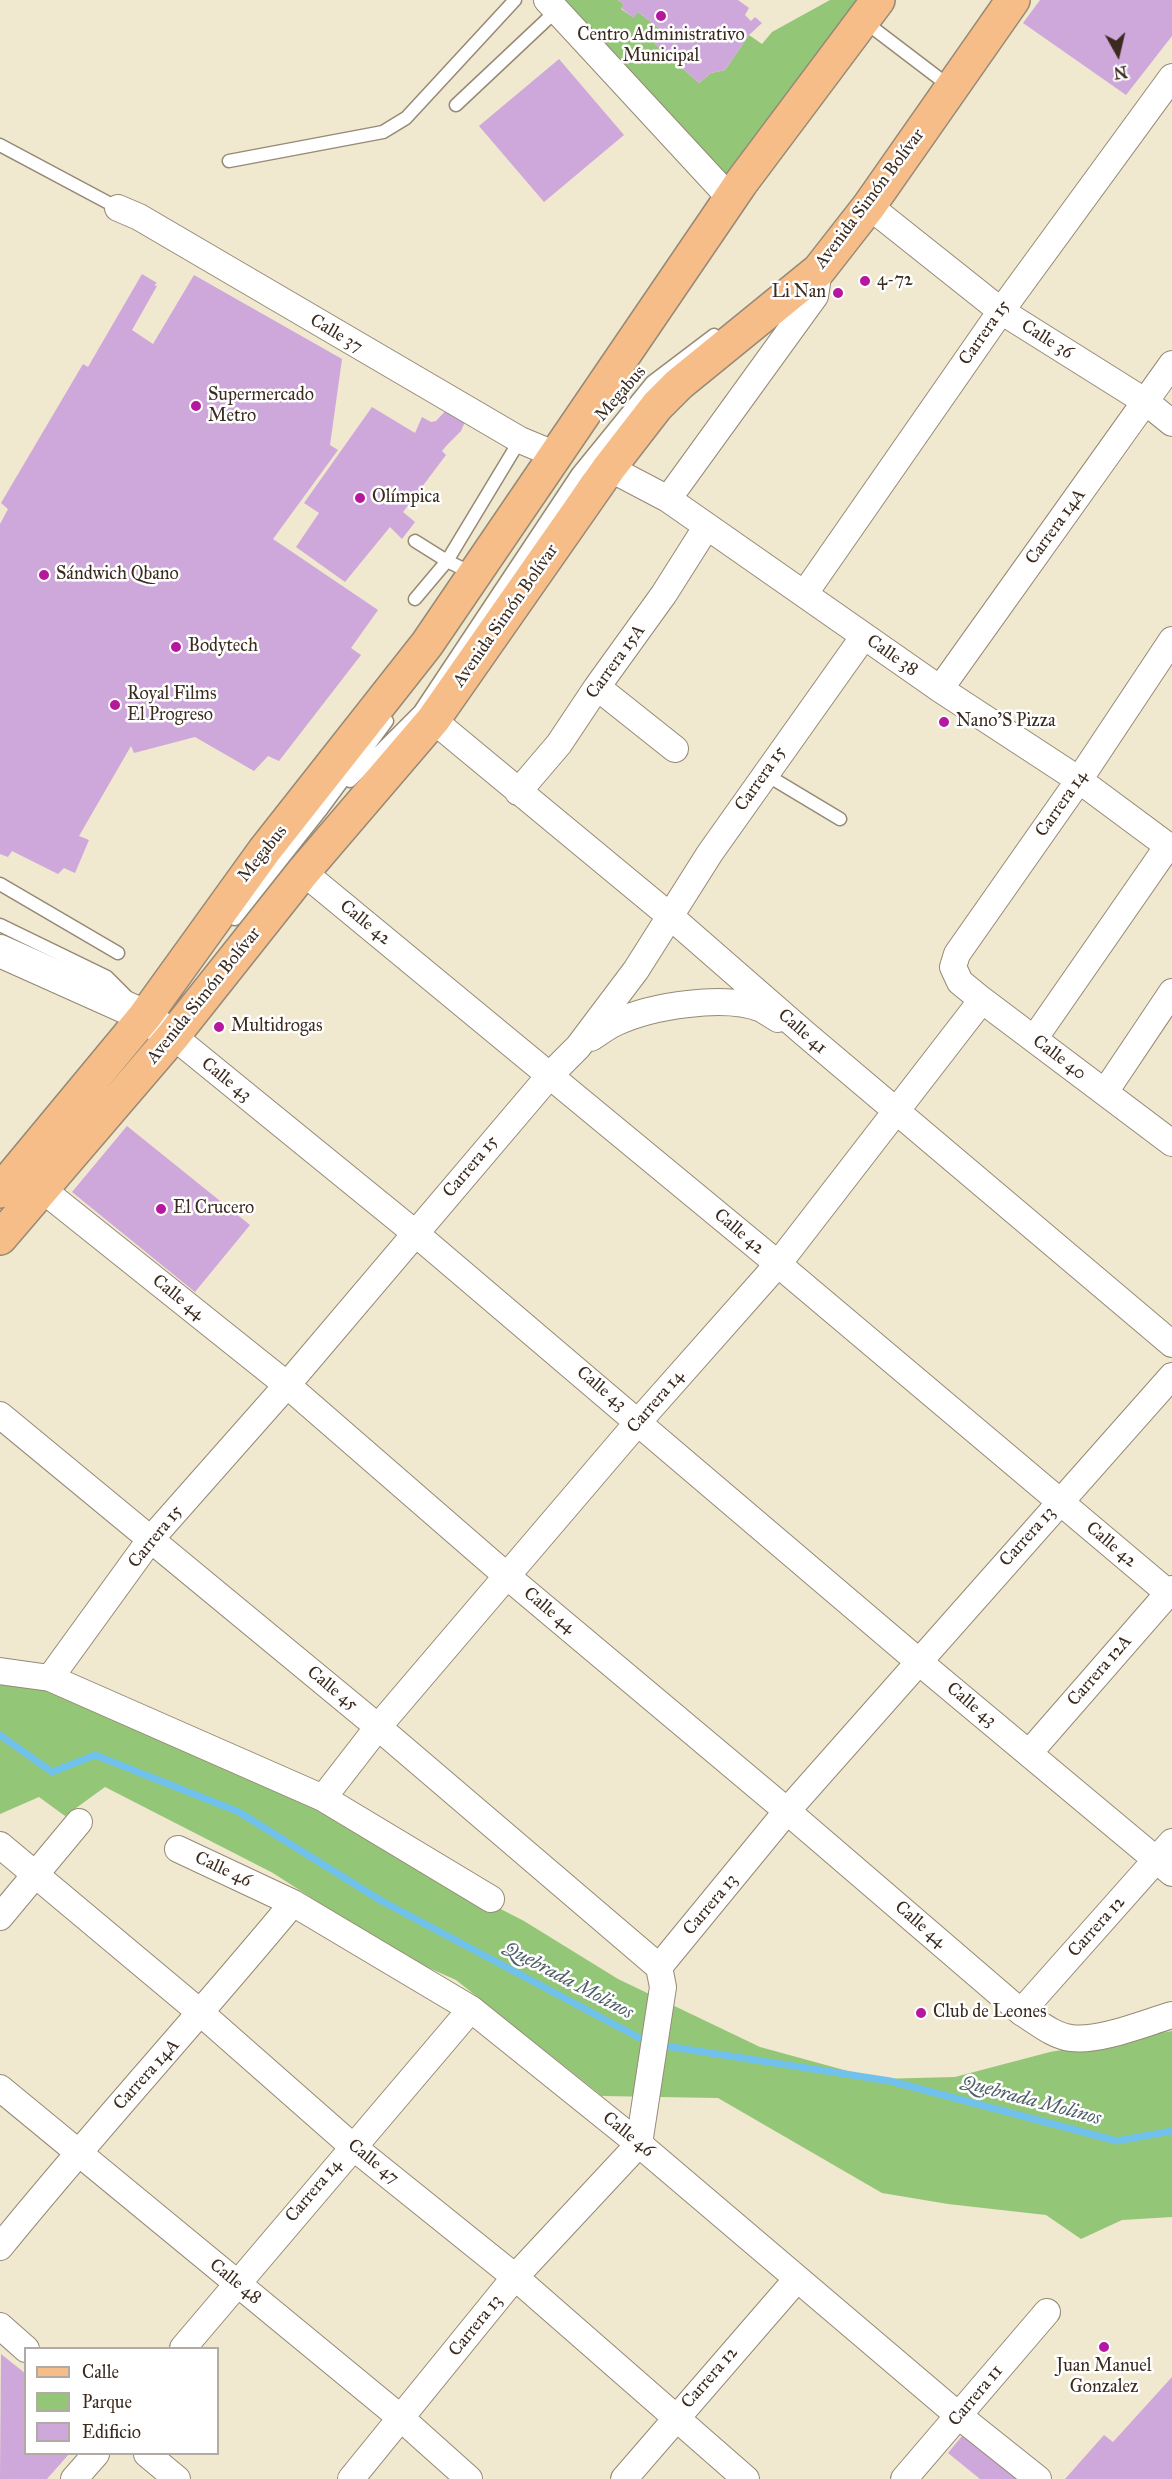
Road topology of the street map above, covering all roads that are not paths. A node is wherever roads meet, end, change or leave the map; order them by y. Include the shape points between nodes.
1 (515, 0) edge
2 (1013, 0) edge
3 (552, 5) edge
4 (874, 22) edge
5 (1172, 77) edge
6 (940, 80) dead end
7 (456, 105) dead end
8 (0, 145) edge
9 (229, 161) dead end
10 (738, 199) junction
11 (869, 206) junction
12 (118, 208) joint
13 (808, 268) junction
14 (1001, 311) junction
15 (724, 327) dead end
16 (1172, 364) edge
17 (1146, 402) junction
18 (1172, 423) edge
19 (520, 440) junction
20 (556, 455) junction
21 (609, 468) junction
22 (668, 499) junction
23 (707, 526) junction
24 (415, 541) dead end
25 (461, 568) junction
26 (805, 593) junction
27 (415, 599) dead end
28 (864, 636) junction
29 (1169, 652) edge
30 (423, 669) dead end
31 (597, 687) junction
32 (940, 689) junction
33 (396, 708) dead end
34 (433, 720) junction
35 (675, 749) dead end
36 (765, 774) junction
37 (1079, 780) junction
38 (518, 792) junction
39 (322, 809) junction
40 (840, 819) dead end
41 (1170, 848) edge
42 (303, 873) junction
43 (0, 884) edge
44 (671, 917) junction
45 (233, 921) dead end
46 (0, 925) edge
47 (0, 951) edge
48 (118, 953) dead end
49 (953, 967) joint
50 (1172, 993) edge
51 (982, 1000) junction
52 (145, 1016) junction
53 (804, 1033) junction
54 (172, 1036) junction
55 (1034, 1039) junction
56 (578, 1047) junction
57 (550, 1075) junction
58 (1105, 1092) junction
59 (896, 1111) junction
60 (1172, 1143) edge
61 (43, 1190) junction
62 (0, 1191) edge
63 (416, 1233) junction
64 (0, 1238) edge
65 (778, 1264) junction
66 (1172, 1344) edge
67 (1172, 1376) edge
68 (287, 1385) junction
69 (0, 1415) edge
70 (639, 1421) junction
71 (1060, 1502) junction
72 (150, 1540) junction
73 (508, 1577) junction
74 (1171, 1593) edge
75 (918, 1661) junction
76 (0, 1671) edge
77 (50, 1678) junction
78 (378, 1727) junction
79 (1029, 1753) junction
80 (323, 1798) junction
81 (787, 1811) junction
82 (79, 1822) dead end
83 (0, 1845) edge
84 (178, 1849) dead end
85 (1167, 1858) edge
86 (35, 1874) junction
87 (491, 1899) dead end
88 (293, 1903) junction
89 (0, 1917) edge
90 (659, 1967) junction
91 (471, 2009) junction
92 (1022, 2012) junction
93 (201, 2014) junction
94 (1172, 2015) edge
95 (0, 2088) edge
96 (639, 2144) junction
97 (352, 2146) junction
98 (77, 2153) junction
99 (0, 2247) edge
100 (515, 2277) junction
101 (797, 2279) junction
102 (237, 2283) junction
103 (1047, 2312) dead end
104 (0, 2326) edge
105 (24, 2347) edge
106 (185, 2347) edge
107 (959, 2416) junction
108 (675, 2418) junction
109 (402, 2419) junction
110 (95, 2455) edge
111 (148, 2455) edge
112 (74, 2479) edge
113 (177, 2479) edge
114 (351, 2479) edge
115 (469, 2479) edge
116 (624, 2479) edge
117 (746, 2479) edge
118 (904, 2479) edge
119 (1038, 2479) edge

1 - 9 lane via 406,118 383,132
2 - 11 main road, Avenida Simón Bolívar
3 - 7 lane
3 - 10 street
4 - 6 lane
4 - 10 main road, Avenida Simón Bolívar
5 - 14 street, Carrera 15
8 - 12 lane
10 - 20 main road, Avenida Simón Bolívar
10 - 30 lane, Megabus
11 - 13 main road, Avenida Simón Bolívar
11 - 14 street, Calle 36
12 - 19 street, Calle 37
13 - 21 main road, Avenida Simón Bolívar via 657,406
13 - 22 street via 815,296
14 - 17 street, Calle 36
14 - 26 street, Carrera 15
15 - 39 lane, Megabus via 652,382 578,472 420,711
16 - 17 street, Carrera 14A
17 - 18 street, Calle 36
17 - 32 street, Carrera 14A
19 - 20 street, Calle 37
19 - 25 lane
20 - 25 main road, Avenida Simón Bolívar
21 - 22 street, Calle 38
21 - 34 main road, Avenida Simón Bolívar
22 - 23 street, Calle 38
23 - 26 street, Calle 38
23 - 31 street, Carrera 15A
24 - 25 lane
25 - 27 lane
25 - 52 main road, Avenida Simón Bolívar via 420,654 264,851
26 - 28 street, Calle 38
28 - 32 street, Calle 38
28 - 36 street, Carrera 15
29 - 37 street, Carrera 14
31 - 35 street
31 - 38 street, Carrera 15A via 559,744
32 - 37 street, Calle 38
33 - 39 lane, Megabus
34 - 38 street, Calle 41
34 - 42 main road, Avenida Simón Bolívar
36 - 40 lane
36 - 44 street, Carrera 15 via 710,852
37 - 41 street, Calle 38
37 - 49 street, Carrera 14 via 957,954
38 - 44 street, Calle 41
39 - 45 lane, Megabus
41 - 55 street
42 - 54 main road, Avenida Simón Bolívar
42 - 57 street, Calle 42
43 - 48 lane
44 - 53 street, Calle 41
44 - 56 street, Carrera 15
46 - 52 lane via 107,977
47 - 52 street, Calle 43
49 - 51 street, Calle 40 via 960,982
50 - 58 street
51 - 55 street, Calle 40
51 - 59 street, Carrera 14
52 - 54 street, Calle 43
52 - 61 main road
52 - 62 main road, Avenida Simón Bolívar
53 - 56 street via 760,1009 687,1004 613,1023
53 - 59 street, Calle 41
54 - 61 main road, Avenida Simón Bolívar
54 - 63 street, Calle 43
55 - 58 street, Calle 40
56 - 57 street, Carrera 15
57 - 63 street, Carrera 15
57 - 65 street, Calle 42
58 - 60 street, Calle 40
59 - 65 street, Carrera 14
59 - 66 street, Calle 41
61 - 64 main road, Avenida Simón Bolívar
61 - 68 street, Calle 44
63 - 68 street, Carrera 15
63 - 70 street, Calle 43
65 - 70 street, Carrera 14
65 - 71 street, Calle 42
67 - 71 street, Carrera 13
68 - 72 street, Carrera 15
68 - 73 street, Calle 44
69 - 72 street, Calle 45
70 - 73 street, Carrera 14
70 - 75 street, Calle 43
71 - 74 street, Calle 42
71 - 75 street, Carrera 13
72 - 77 street, Carrera 15
72 - 78 street, Calle 45
73 - 78 street, Carrera 14
73 - 81 street, Calle 44
74 - 79 street, Carrera 12A
75 - 79 street, Calle 43
75 - 81 street, Carrera 13
76 - 77 street
77 - 80 street
78 - 80 street, Carrera 14
78 - 90 street, Calle 45
79 - 85 street, Calle 43
80 - 87 street
81 - 90 street, Carrera 13
81 - 92 street, Calle 44
82 - 86 street
83 - 86 street, Calle 47
84 - 88 street, Calle 46
85 - 92 street, Carrera 12
86 - 89 street
86 - 93 street, Calle 47
88 - 91 street, Calle 46
88 - 93 street, Carrera 14A
90 - 96 street via 663,1987
91 - 96 street, Calle 46
91 - 97 street, Carrera 14
92 - 94 street, Calle 44 via 1055,2033 1072,2038 1108,2034
93 - 97 street, Calle 47
93 - 98 street, Carrera 14A
95 - 98 street, Calle 48
96 - 100 street, Carrera 13
96 - 101 street, Calle 46
97 - 100 street, Calle 47
97 - 102 street, Carrera 14
98 - 99 street, Carrera 14A
98 - 102 street, Calle 48
100 - 108 street, Calle 47
100 - 109 street, Carrera 13
101 - 107 street, Calle 46
101 - 108 street, Carrera 12
102 - 106 street, Carrera 14
102 - 109 street, Calle 48
103 - 107 street, Carrera 11
104 - 105 street
107 - 118 street, Carrera 11
107 - 119 street, Calle 46
108 - 116 street, Carrera 12
108 - 117 street, Calle 47
109 - 114 street, Carrera 13
109 - 115 street, Calle 48
110 - 112 street
111 - 113 street

